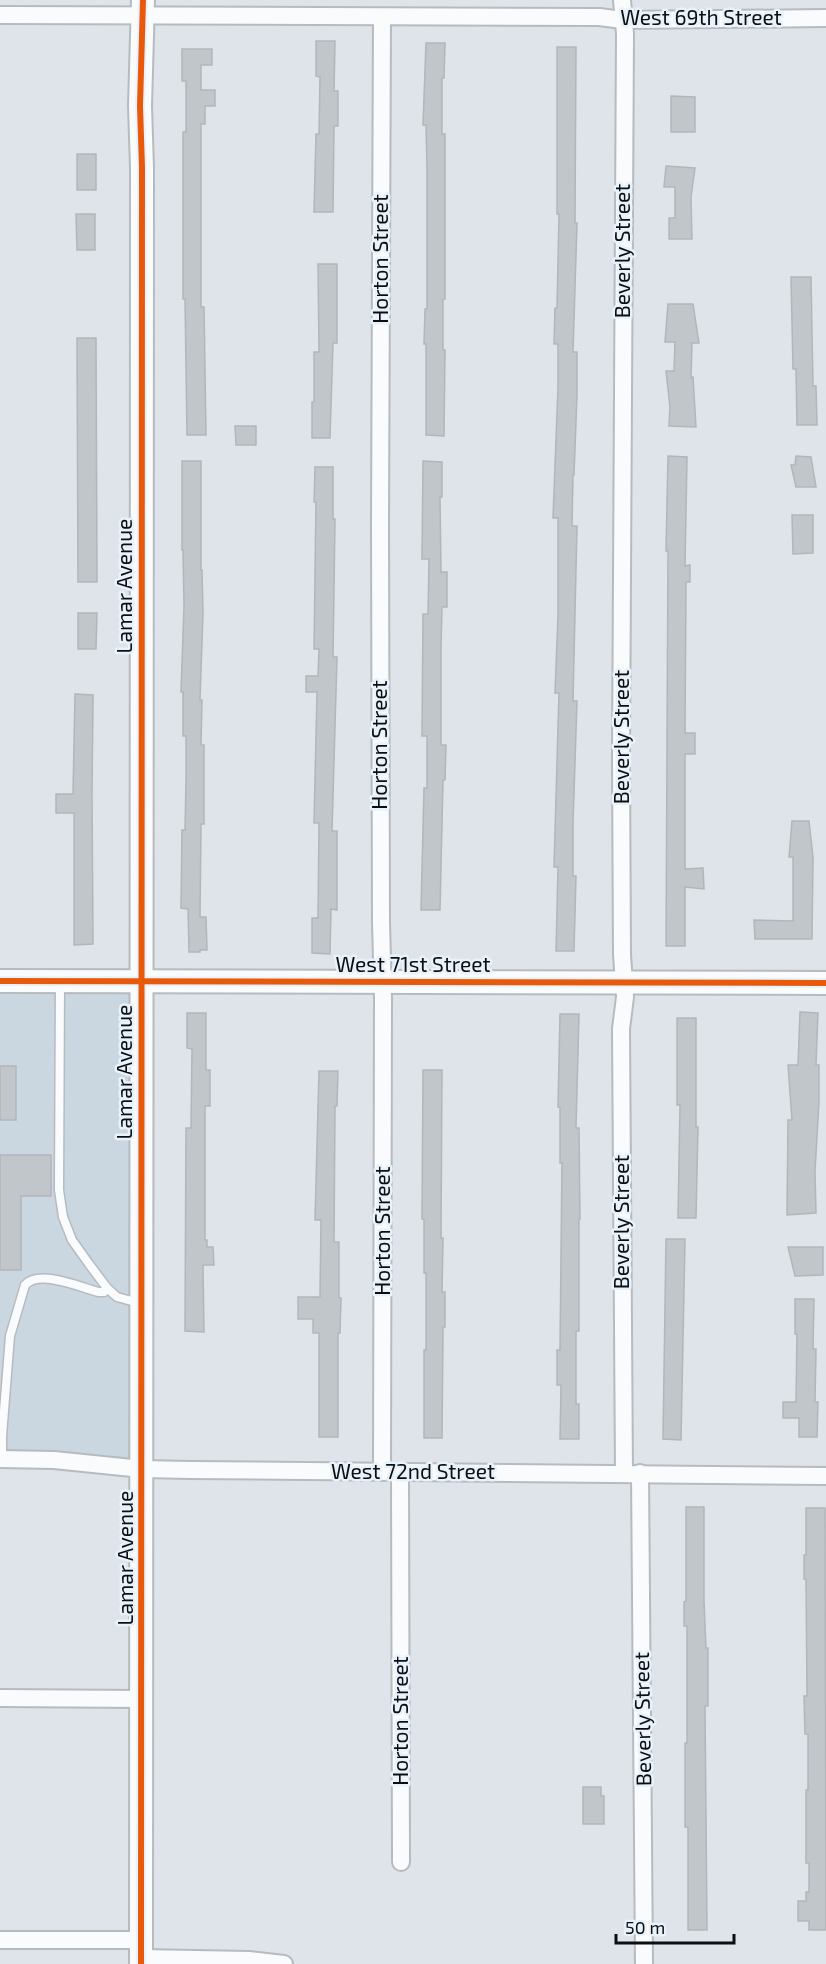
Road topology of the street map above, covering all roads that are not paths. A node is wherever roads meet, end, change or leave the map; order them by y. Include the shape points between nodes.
1 (622, 0) edge
2 (143, 8) edge
3 (0, 15) edge
4 (382, 17) junction
5 (826, 18) edge
6 (623, 20) junction
7 (0, 981) edge
8 (60, 981) junction
9 (142, 981) junction
10 (382, 982) junction
11 (623, 982) junction
12 (826, 983) edge
13 (107, 1288) junction
14 (142, 1304) junction
15 (1, 1459) edge
16 (142, 1469) junction
17 (382, 1472) junction
18 (400, 1473) junction
19 (632, 1473) junction
20 (826, 1476) edge
21 (0, 1698) edge
22 (142, 1699) junction
23 (401, 1862) dead end
24 (0, 1940) edge
25 (141, 1954) edge
26 (284, 1964) edge
27 (644, 1964) edge

1 - 6 street, Beverly Street
2 - 3 street, West 69th Street
2 - 4 street, West 69th Street
2 - 9 street, Lamar Avenue
4 - 6 street, West 69th Street
4 - 10 street, Horton Street
5 - 6 street, West 69th Street
6 - 11 street, Beverly Street
7 - 8 street, West 71st Street
8 - 9 street, West 71st Street
8 - 13 lane via 60,1200 72,1240
9 - 10 street, West 71st Street
9 - 14 street, Lamar Avenue
10 - 11 street, West 71st Street
10 - 17 street, Horton Street
11 - 12 street, West 71st Street
11 - 19 street, Beverly Street via 621,1041
13 - 14 lane via 117,1297
13 - 15 lane via 98,1292 46,1278 29,1280 25,1285 10,1336
14 - 16 street, Lamar Avenue
15 - 16 street, West 72nd Street
16 - 17 street, West 72nd Street
16 - 22 street, Lamar Avenue
17 - 18 street, West 72nd Street
18 - 19 street, West 72nd Street
18 - 23 street, Horton Street
19 - 20 street, West 72nd Street
19 - 27 street, Beverly Street
21 - 22 street
22 - 25 street, Lamar Avenue
24 - 25 street
25 - 26 street

